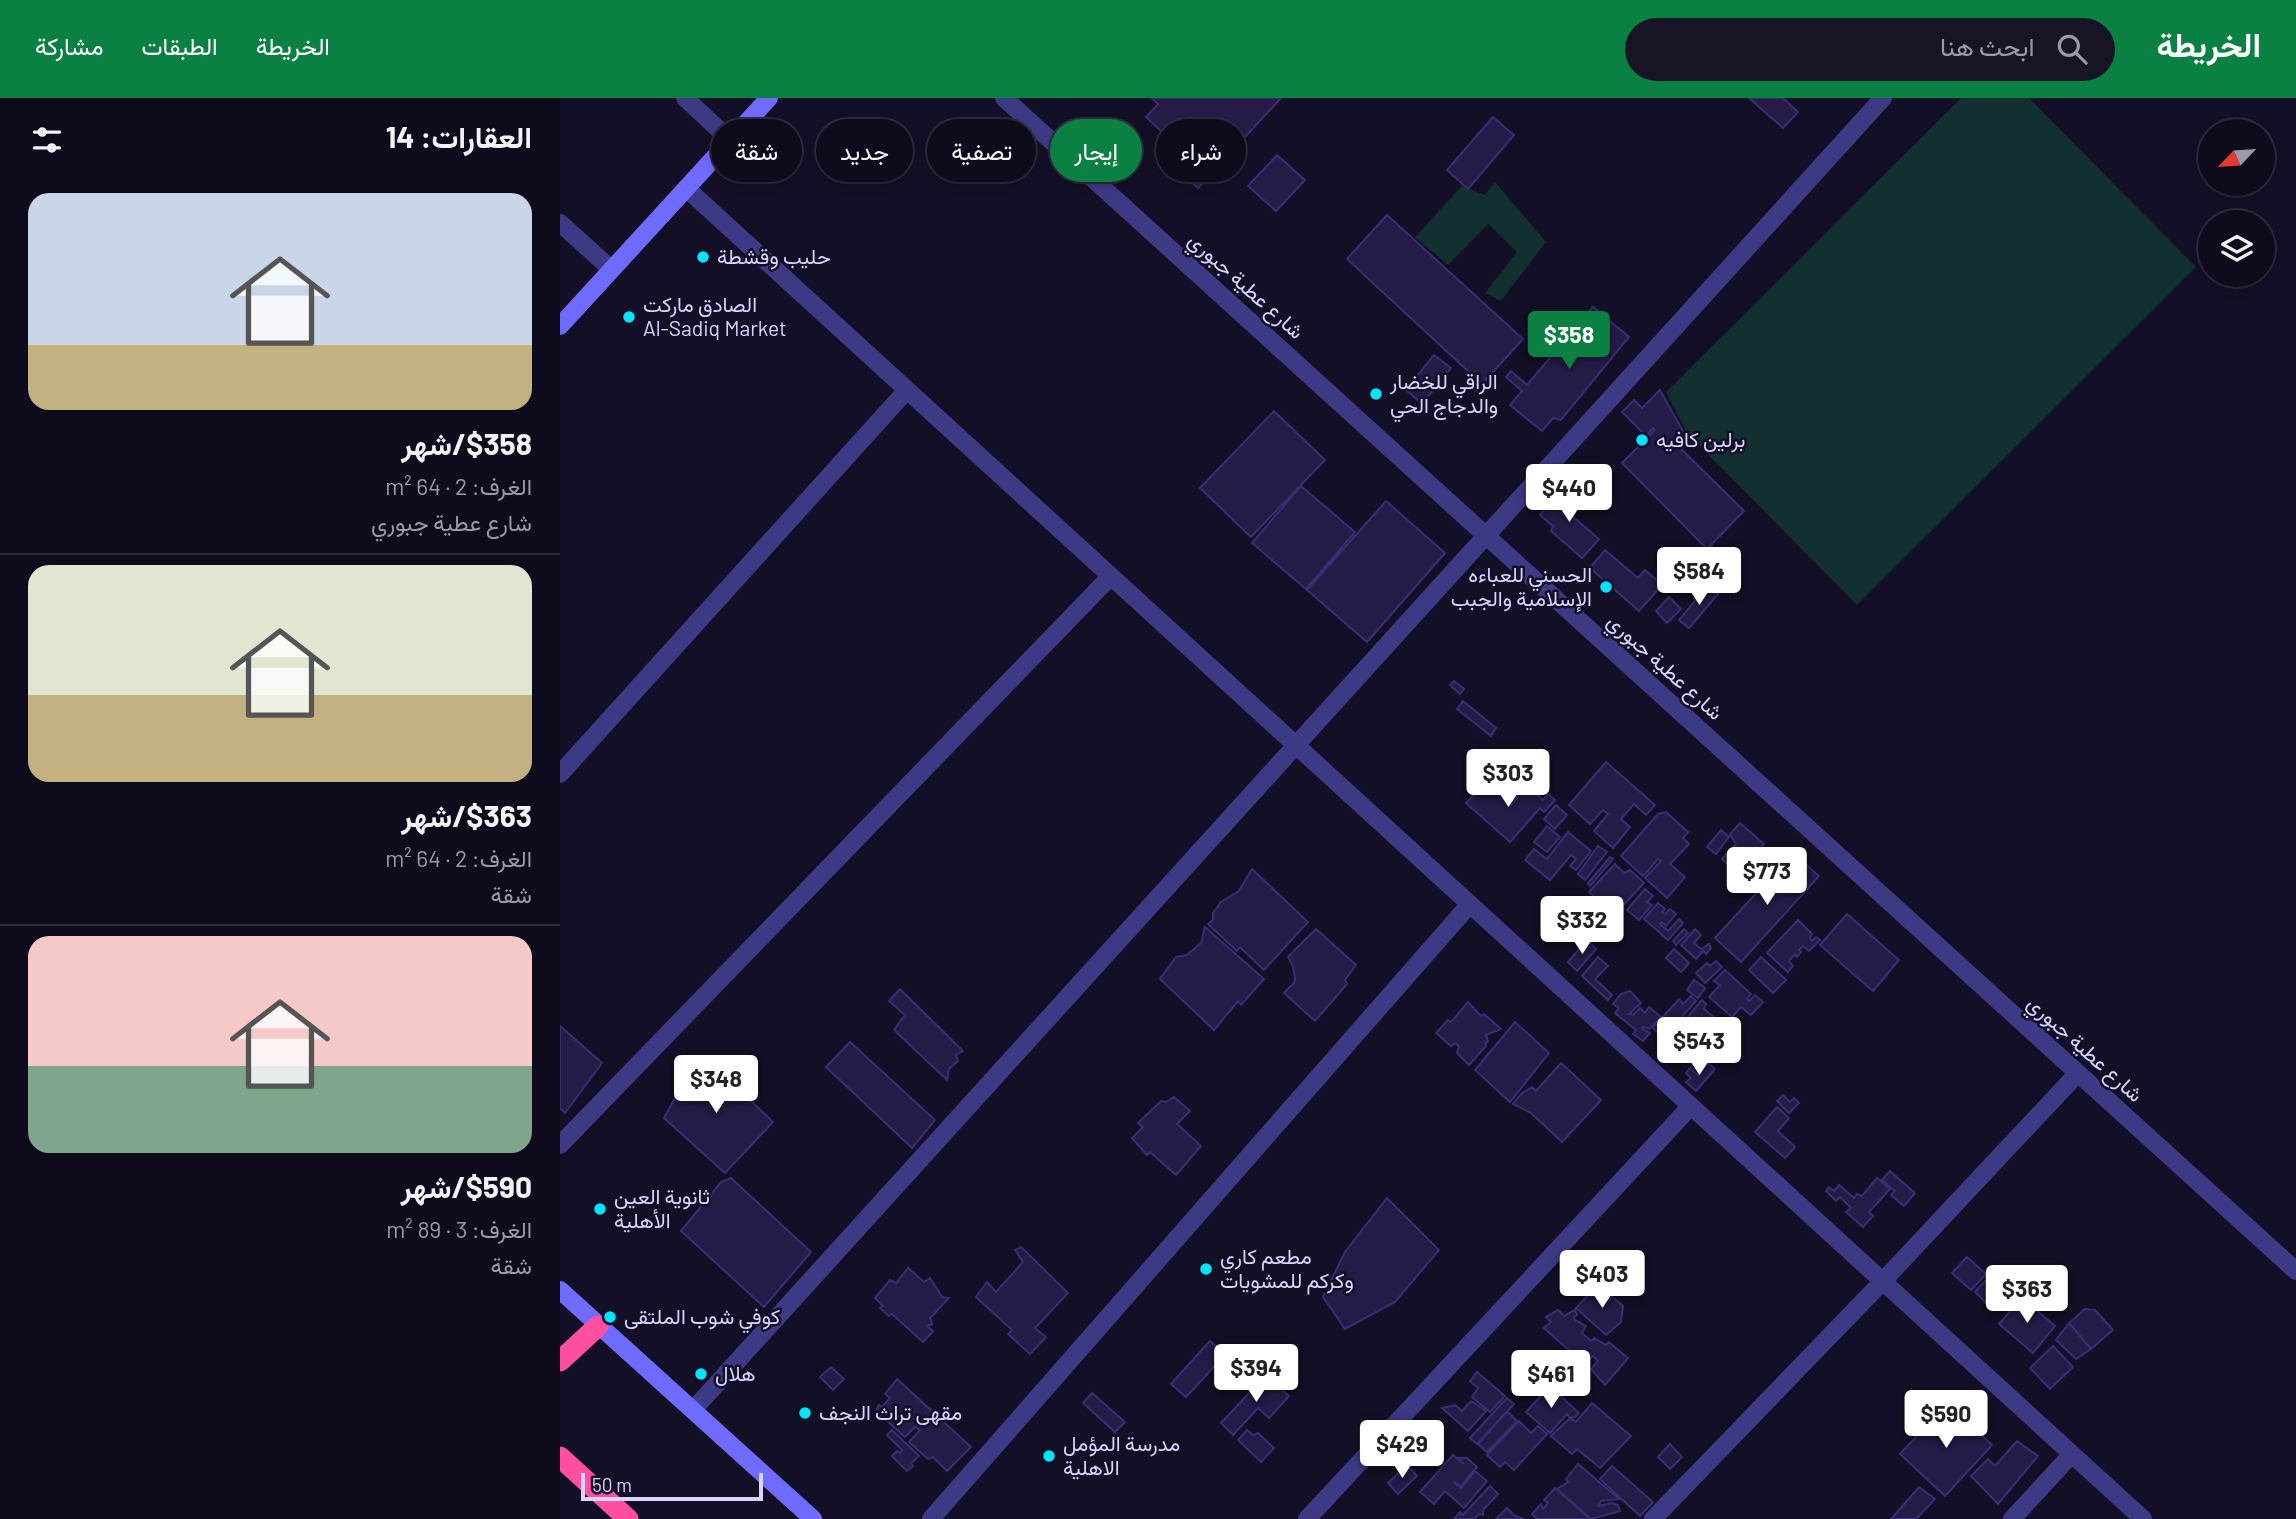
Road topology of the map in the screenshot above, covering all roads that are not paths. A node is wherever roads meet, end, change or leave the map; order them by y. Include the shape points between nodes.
1 (685, 98) edge
2 (769, 98) edge
3 (1004, 98) edge
4 (1883, 98) edge
5 (750, 119) edge
6 (711, 122) edge
7 (711, 161) edge
8 (686, 188) junction
9 (560, 223) edge
10 (611, 270) junction
11 (560, 326) edge
12 (907, 390) junction
13 (1486, 535) junction
14 (1111, 576) junction
15 (1297, 746) junction
16 (560, 774) edge
17 (1470, 904) junction
18 (2078, 1073) junction
19 (1691, 1106) junction
20 (560, 1145) edge
21 (2296, 1271) edge
22 (1883, 1281) junction
23 (560, 1290) edge
24 (598, 1326) junction
25 (560, 1361) edge
26 (693, 1410) junction
27 (2072, 1454) junction
28 (560, 1457) edge
29 (628, 1519) edge
30 (813, 1519) edge
31 (931, 1519) edge
32 (1307, 1519) edge
33 (1653, 1519) edge
34 (2012, 1519) edge
35 (2143, 1519) edge

1 - 6 street
2 - 5 street
3 - 13 street, شارع عطية جبوري
4 - 13 street
7 - 8 street
8 - 10 street
8 - 12 street
9 - 10 street
10 - 11 street
12 - 14 street
12 - 16 street
13 - 15 street
13 - 18 street, شارع عطية جبوري
14 - 15 street
14 - 20 street
15 - 17 street
15 - 26 street
17 - 19 street
17 - 31 street
18 - 21 street, شارع عطية جبوري
18 - 22 street
19 - 22 street
19 - 32 street
22 - 27 street
22 - 33 street
23 - 24 street
24 - 25 highway
24 - 26 street
26 - 30 street
27 - 34 street
27 - 35 street
28 - 29 highway

